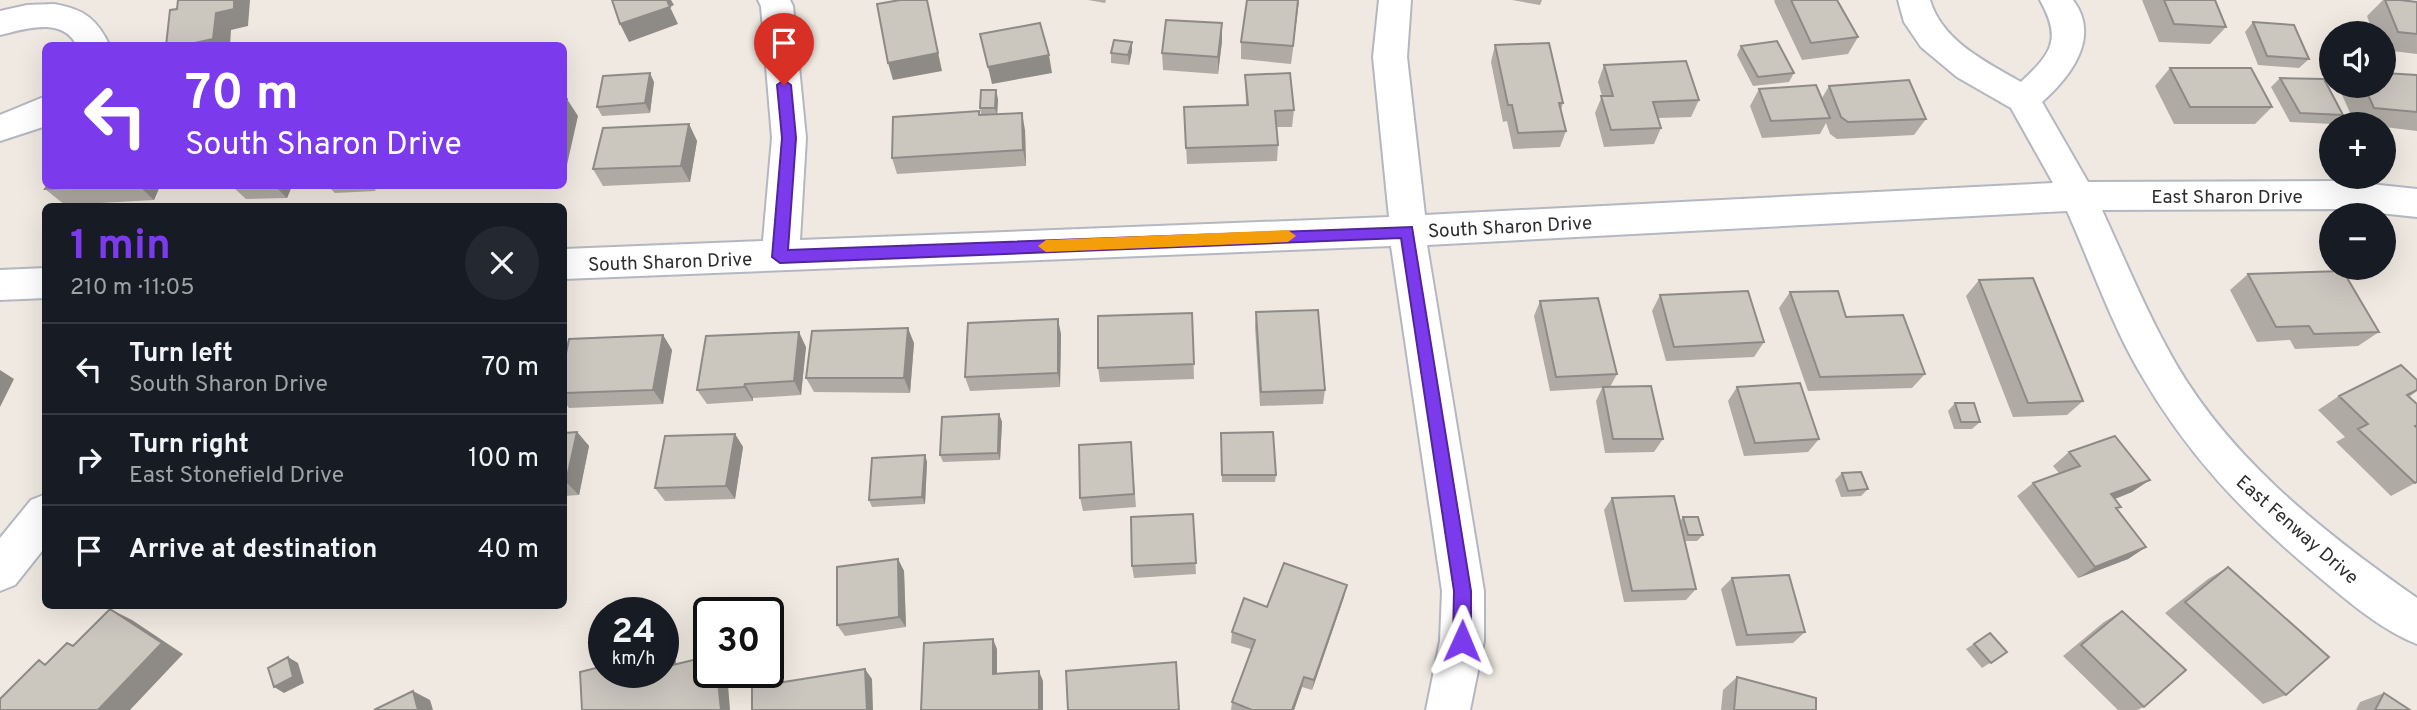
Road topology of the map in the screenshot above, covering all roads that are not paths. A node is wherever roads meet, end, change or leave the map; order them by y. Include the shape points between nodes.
1 (774, 0) edge
2 (1395, 0) edge
3 (1914, 0) edge
4 (2056, 0) edge
5 (0, 23) edge
6 (92, 42) edge
7 (2023, 99) junction
8 (42, 112) edge
9 (0, 128) edge
10 (2078, 197) junction
11 (2417, 203) edge
12 (1407, 231) junction
13 (780, 257) junction
14 (567, 264) edge
15 (42, 283) edge
16 (0, 285) edge
17 (42, 518) edge
18 (0, 571) edge
19 (2417, 623) edge
20 (1448, 710) edge

1 - 13 street via 789,138
2 - 12 street via 1390,57
3 - 7 street via 1920,22 1933,38 1969,68
4 - 7 street via 2068,20 2061,62
5 - 6 street via 24,16 72,19 87,29
7 - 10 street, East Fenway Drive
8 - 9 street
10 - 11 street, East Sharon Drive via 2342,195
10 - 12 street, South Sharon Drive
10 - 19 street, East Fenway Drive via 2152,358 2236,475 2346,573
12 - 13 street, South Sharon Drive
12 - 20 street via 1462,591 1462,641
13 - 14 street, South Sharon Drive
15 - 16 street
17 - 18 street

